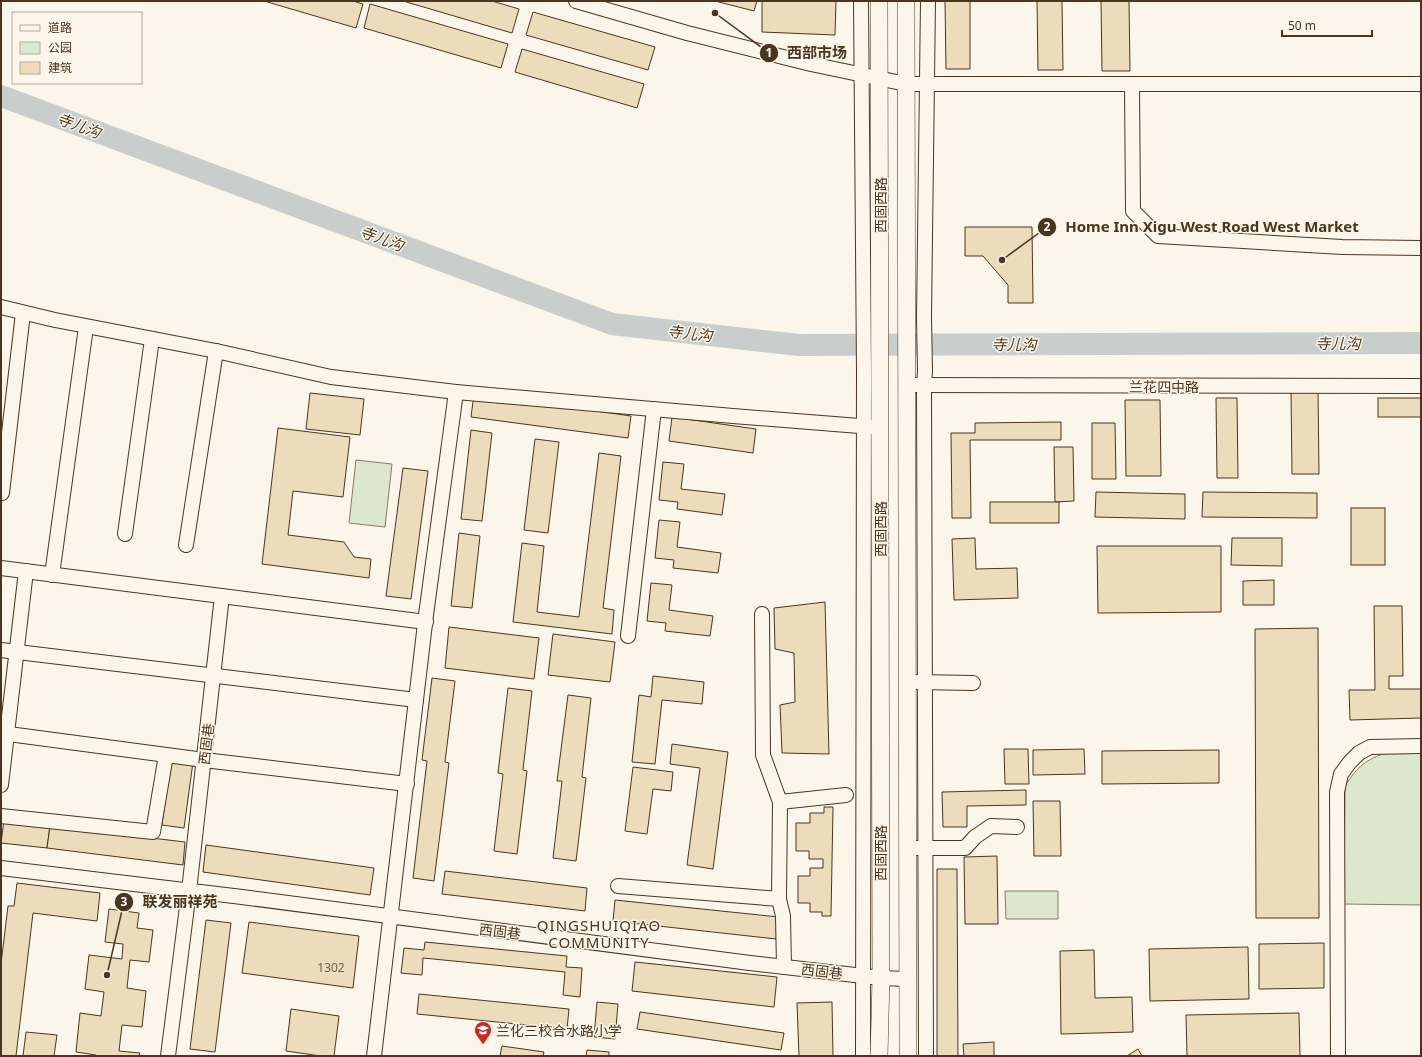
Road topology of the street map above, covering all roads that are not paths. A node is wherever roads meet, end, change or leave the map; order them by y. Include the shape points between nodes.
1 (576, 1) edge
2 (861, 1) edge
3 (879, 1) edge
4 (906, 1) edge
5 (928, 1) edge
6 (861, 75) junction
7 (879, 79) junction
8 (906, 84) junction
9 (928, 84) junction
10 (1421, 84) edge
11 (1132, 85) junction
12 (1421, 248) edge
13 (1, 307) edge
14 (23, 313) junction
15 (86, 327) junction
16 (152, 340) junction
17 (216, 351) junction
18 (872, 371) junction
19 (906, 378) junction
20 (925, 378) junction
21 (1421, 386) edge
22 (456, 392) junction
23 (654, 409) junction
24 (872, 427) junction
25 (2, 493) dead end
26 (125, 534) dead end
27 (186, 545) dead end
28 (1, 568) edge
29 (26, 571) junction
30 (52, 575) junction
31 (222, 596) junction
32 (762, 614) dead end
33 (426, 622) junction
34 (628, 636) dead end
35 (1, 650) edge
36 (16, 652) junction
37 (213, 676) junction
38 (907, 682) junction
39 (925, 682) junction
40 (973, 683) dead end
41 (416, 700) junction
42 (4, 733) edge
43 (1421, 746) edge
44 (166, 755) junction
45 (204, 760) junction
46 (407, 784) junction
47 (1, 785) edge
48 (846, 794) dead end
49 (780, 802) junction
50 (1, 816) edge
51 (1017, 827) dead end
52 (907, 848) junction
53 (926, 848) junction
54 (1, 868) edge
55 (618, 886) dead end
56 (189, 891) junction
57 (779, 899) junction
58 (391, 917) junction
59 (784, 967) junction
60 (864, 976) junction
61 (880, 978) junction
62 (907, 979) junction
63 (168, 1056) edge
64 (374, 1056) edge
65 (863, 1056) edge
66 (879, 1056) edge
67 (908, 1056) edge
68 (926, 1056) edge
69 (1338, 1056) edge

1 - 6 street via 687,33
2 - 6 street
3 - 7 main road, 西固西路
4 - 8 main road, 西固西路
5 - 9 street
6 - 7 street
6 - 18 street via 863,317
7 - 8 street
7 - 18 main road, 西固西路 via 880,317
8 - 9 street
8 - 19 main road, 西固西路
9 - 11 street
9 - 20 street
10 - 11 street
11 - 12 street via 1134,211 1158,236 1342,247
13 - 14 street
14 - 15 street
14 - 25 street
15 - 16 street
15 - 30 street
16 - 17 street
16 - 26 street
17 - 22 street via 331,377
17 - 27 street
18 - 24 main road, 西固西路
19 - 20 street, 兰花四中路
19 - 38 main road, 西固西路
20 - 21 street, 兰花四中路
20 - 39 street
22 - 23 street
22 - 33 street
23 - 24 street
23 - 34 street
24 - 60 street
24 - 61 main road, 西固西路
28 - 29 street
29 - 30 street
29 - 36 street
30 - 31 street
31 - 33 street
31 - 37 street, 西固巷
32 - 49 street via 762,755
33 - 41 street
35 - 36 street
36 - 37 street
36 - 42 street
37 - 41 street
37 - 45 street, 西固巷
38 - 39 street
38 - 52 main road, 西固西路
39 - 40 street
39 - 53 street
41 - 46 street
42 - 44 street
42 - 47 street
43 - 69 street via 1370,747 1359,753 1341,774 1337,792
44 - 45 street
44 - 50 street via 153,832
45 - 46 street
45 - 56 street, 西固巷
46 - 58 street
48 - 49 street
49 - 57 street
51 - 53 street via 991,826 965,848
52 - 53 street
52 - 62 main road, 西固西路
53 - 68 street
54 - 56 street, 西固巷
55 - 57 street
56 - 58 street, 西固巷
56 - 63 street
57 - 59 street via 783,916
58 - 59 street, 西固巷
58 - 64 street
59 - 60 street, 西固巷
60 - 61 street, 西固巷
60 - 65 street
61 - 62 street, 西固巷
61 - 66 main road, 西固西路
62 - 67 main road, 西固西路

